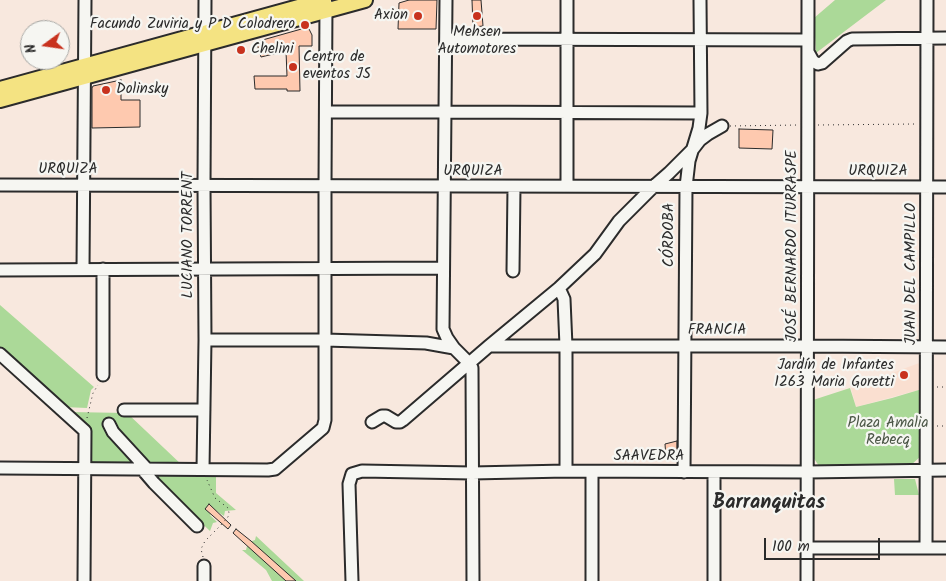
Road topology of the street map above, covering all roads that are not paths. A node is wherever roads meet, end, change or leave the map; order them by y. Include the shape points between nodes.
1 (85, 0) edge
2 (204, 0) edge
3 (365, 0) edge
4 (446, 0) edge
5 (567, 0) edge
6 (700, 0) edge
7 (808, 0) edge
8 (927, 0) edge
9 (325, 4) edge
10 (927, 38) junction
11 (946, 38) edge
12 (204, 39) junction
13 (446, 39) junction
14 (567, 39) junction
15 (701, 39) junction
16 (808, 40) junction
17 (808, 52) junction
18 (85, 72) junction
19 (0, 89) edge
20 (0, 100) edge
21 (326, 112) junction
22 (445, 112) junction
23 (567, 113) junction
24 (701, 113) junction
25 (722, 126) road end
26 (693, 149) junction
27 (324, 185) junction
28 (0, 186) edge
29 (84, 186) junction
30 (204, 186) junction
31 (514, 186) junction
32 (567, 186) junction
33 (445, 187) junction
34 (653, 187) junction
35 (686, 187) junction
36 (808, 187) junction
37 (927, 187) junction
38 (946, 187) edge
39 (325, 268) junction
40 (443, 268) junction
41 (83, 269) junction
42 (103, 269) junction
43 (204, 269) junction
44 (0, 270) edge
45 (513, 271) dead end
46 (559, 288) junction
47 (443, 329) junction
48 (205, 340) junction
49 (325, 340) junction
50 (426, 343) junction
51 (489, 346) junction
52 (566, 346) junction
53 (685, 346) junction
54 (808, 346) junction
55 (926, 347) junction
56 (946, 347) edge
57 (454, 348) junction
58 (0, 354) edge
59 (470, 364) junction
60 (103, 375) road end
61 (124, 410) dead end
62 (204, 410) junction
63 (372, 422) dead end
64 (109, 424) dead end
65 (0, 468) edge
66 (85, 468) junction
67 (145, 469) junction
68 (203, 470) junction
69 (926, 470) junction
70 (946, 470) edge
71 (566, 471) junction
72 (472, 472) junction
73 (592, 472) junction
74 (684, 472) junction
75 (714, 472) junction
76 (808, 472) junction
77 (197, 526) dead end
78 (808, 548) junction
79 (926, 548) junction
80 (946, 548) edge
81 (204, 566) road end
82 (84, 581) edge
83 (204, 581) edge
84 (352, 581) edge
85 (473, 581) edge
86 (592, 581) edge
87 (714, 581) edge
88 (807, 581) edge

1 - 18 street
2 - 12 street, LUCIANO TORRENT
3 - 9 main road
4 - 13 street
5 - 14 street
6 - 15 street, CÓRDOBA
7 - 16 street, JOSÉ BERNARDO ITURRASPE
8 - 10 street, JUAN DEL CAMPILLO
9 - 12 main road
9 - 21 street
10 - 11 street
10 - 17 street via 852,39 818,64 813,62
10 - 37 street, JUAN DEL CAMPILLO
12 - 18 main road
12 - 30 street, LUCIANO TORRENT
13 - 14 street
13 - 22 street
14 - 15 street
14 - 23 street
15 - 16 street
15 - 24 street, CÓRDOBA
16 - 17 street, JOSÉ BERNARDO ITURRASPE
17 - 36 street, JOSÉ BERNARDO ITURRASPE
18 - 19 main road
18 - 20 main road
18 - 29 street
21 - 22 street
21 - 27 street
22 - 23 street
22 - 33 street
23 - 24 street
23 - 32 street
24 - 26 street, CÓRDOBA
25 - 26 street via 700,140
26 - 34 street
26 - 35 street, CÓRDOBA
27 - 30 street, URQUIZA
27 - 33 street, URQUIZA
27 - 39 street
28 - 29 street, URQUIZA
29 - 30 street, URQUIZA
29 - 41 street
30 - 43 street, LUCIANO TORRENT
31 - 32 street, URQUIZA
31 - 33 street, URQUIZA
31 - 45 street
32 - 34 street, URQUIZA
33 - 40 street
34 - 35 street, URQUIZA
34 - 46 street via 618,221 595,254
35 - 36 street, URQUIZA
35 - 53 street, CÓRDOBA
36 - 37 street, URQUIZA
36 - 54 street, JOSÉ BERNARDO ITURRASPE
37 - 38 street, URQUIZA
37 - 55 street, JUAN DEL CAMPILLO
39 - 40 street
39 - 43 street
39 - 49 street
40 - 47 street
41 - 42 street
41 - 44 street
42 - 43 street
42 - 60 street
43 - 48 street, LUCIANO TORRENT
46 - 51 street
46 - 52 street via 564,299
47 - 50 street
47 - 57 street
48 - 49 street
48 - 62 street, LUCIANO TORRENT
49 - 50 street
49 - 68 street via 323,428 275,469
50 - 57 street
51 - 52 street, FRANCIA
51 - 59 street
52 - 53 street, FRANCIA
52 - 71 street
53 - 54 street, FRANCIA
53 - 74 street, CÓRDOBA
54 - 55 street, FRANCIA
54 - 76 street, JOSÉ BERNARDO ITURRASPE
55 - 56 street, FRANCIA
55 - 69 street, JUAN DEL CAMPILLO
57 - 59 street
58 - 66 street via 85,431
59 - 63 street via 400,422 386,416
59 - 72 street
61 - 62 street
62 - 68 street, LUCIANO TORRENT
64 - 67 street
65 - 66 street
66 - 67 street
66 - 82 street
67 - 68 street
67 - 77 street via 154,484
69 - 70 street, SAAVEDRA
69 - 76 street, SAAVEDRA
69 - 79 street, JUAN DEL CAMPILLO
71 - 72 street, SAAVEDRA
71 - 73 street, SAAVEDRA
72 - 84 street, SAAVEDRA via 362,471 352,474 348,484
72 - 85 street
73 - 74 street, SAAVEDRA
73 - 86 street
74 - 75 street, SAAVEDRA
75 - 76 street, SAAVEDRA
75 - 87 street
76 - 78 street, JOSÉ BERNARDO ITURRASPE
78 - 79 street
78 - 88 street, JOSÉ BERNARDO ITURRASPE
79 - 80 street
81 - 83 street

